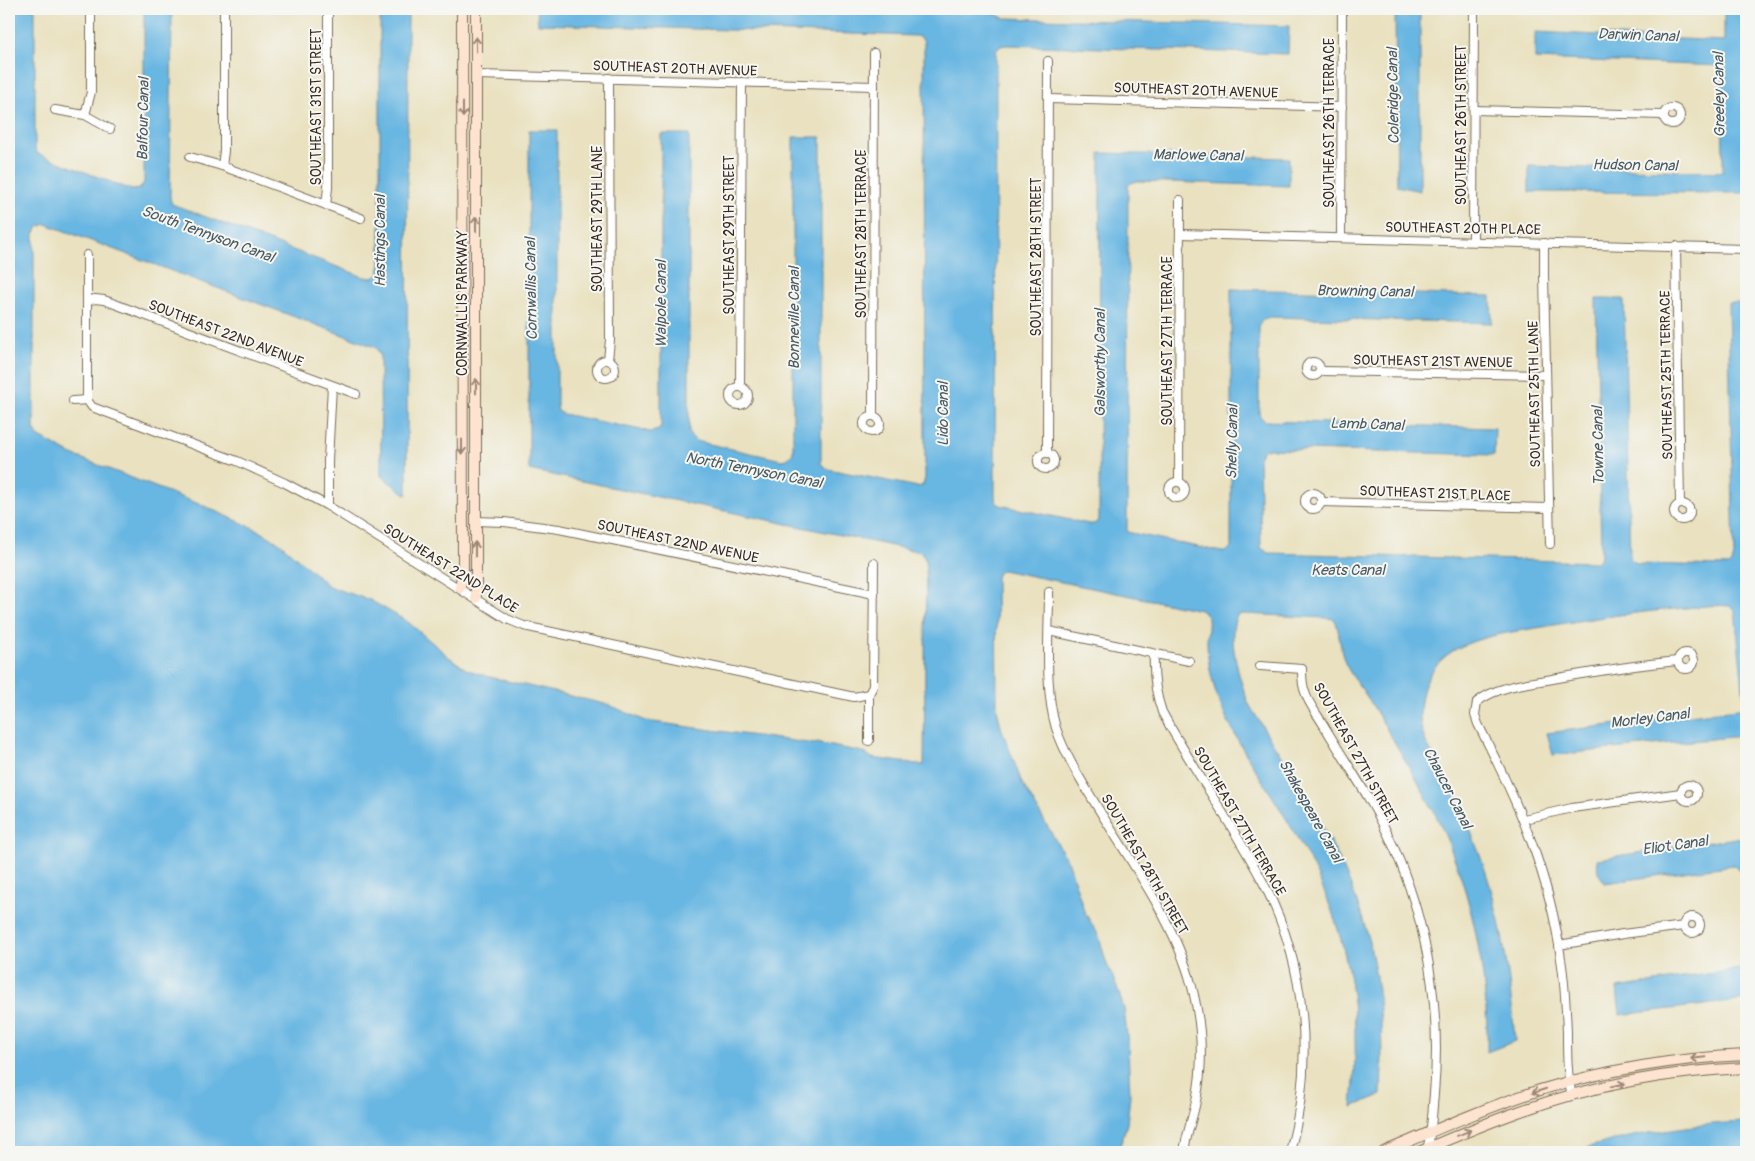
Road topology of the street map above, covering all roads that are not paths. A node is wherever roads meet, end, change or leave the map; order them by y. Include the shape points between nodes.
1 (91, 9) edge
2 (224, 9) edge
3 (328, 9) edge
4 (462, 9) edge
5 (476, 9) edge
6 (1342, 9) edge
7 (1474, 9) edge
8 (874, 53) dead end
9 (1048, 61) dead end
10 (463, 75) junction
11 (476, 75) junction
12 (609, 78) junction
13 (742, 82) junction
14 (874, 86) junction
15 (1049, 99) junction
16 (1342, 107) junction
17 (55, 110) dead end
18 (1474, 110) junction
19 (85, 115) junction
20 (1663, 115) dead end
21 (110, 129) dead end
22 (190, 157) dead end
23 (222, 166) junction
24 (1180, 200) dead end
25 (326, 204) junction
26 (361, 218) dead end
27 (1180, 234) junction
28 (1341, 238) junction
29 (1473, 241) junction
30 (1544, 243) junction
31 (1676, 246) junction
32 (1746, 249) edge
33 (87, 255) dead end
34 (462, 281) junction
35 (476, 281) junction
36 (87, 301) junction
37 (608, 360) dead end
38 (1321, 371) dead end
39 (1546, 375) junction
40 (332, 386) junction
41 (740, 388) dead end
42 (356, 394) dead end
43 (87, 400) junction
44 (73, 401) dead end
45 (872, 416) dead end
46 (1047, 453) dead end
47 (1179, 481) dead end
48 (1321, 502) dead end
49 (1680, 504) dead end
50 (328, 506) junction
51 (1548, 508) junction
52 (475, 521) junction
53 (1550, 544) dead end
54 (874, 563) dead end
55 (460, 588) junction
56 (1049, 592) dead end
57 (874, 594) junction
58 (476, 598) junction
59 (1049, 631) junction
60 (1154, 654) junction
61 (1677, 660) dead end
62 (1189, 661) dead end
63 (1260, 666) dead end
64 (869, 694) junction
65 (869, 741) dead end
66 (1681, 793) dead end
67 (1524, 819) junction
68 (1684, 926) dead end
69 (1559, 945) junction
70 (1746, 1055) edge
71 (1746, 1068) edge
72 (1569, 1082) junction
73 (1572, 1096) junction
74 (1431, 1132) junction
75 (1424, 1151) edge
76 (1184, 1152) edge
77 (1290, 1152) edge
78 (1384, 1152) edge

1 - 19 street via 91,92
2 - 23 street
3 - 25 street, SOUTHEAST 31ST STREET
4 - 10 street, CORNWALLIS PARKWAY
11 -> 5 street, CORNWALLIS PARKWAY
6 - 16 street, SOUTHEAST 26TH TERRACE
7 - 18 street, SOUTHEAST 26TH STREET
8 - 14 street, SOUTHEAST 28TH TERRACE
9 - 15 street, SOUTHEAST 28TH STREET
10 - 11 street
10 -> 34 street, CORNWALLIS PARKWAY
11 - 12 street, SOUTHEAST 20TH AVENUE
35 -> 11 street, CORNWALLIS PARKWAY
12 - 13 street, SOUTHEAST 20TH AVENUE
12 - 37 street, SOUTHEAST 29TH LANE
13 - 14 street, SOUTHEAST 20TH AVENUE
13 - 41 street, SOUTHEAST 29TH STREET
14 - 45 street, SOUTHEAST 28TH TERRACE
15 - 16 street, SOUTHEAST 20TH AVENUE
15 - 46 street, SOUTHEAST 28TH STREET
16 - 28 street, SOUTHEAST 26TH TERRACE
17 - 19 street
18 - 20 street
18 - 29 street, SOUTHEAST 26TH STREET
19 - 21 street
22 - 23 street
23 - 25 street
24 - 27 street, SOUTHEAST 27TH TERRACE
25 - 26 street
27 - 28 street, SOUTHEAST 20TH PLACE
27 - 47 street, SOUTHEAST 27TH TERRACE
28 - 29 street, SOUTHEAST 20TH PLACE
29 - 30 street, SOUTHEAST 20TH PLACE
30 - 31 street, SOUTHEAST 20TH PLACE
30 - 39 street, SOUTHEAST 25TH LANE
31 - 32 street, SOUTHEAST 20TH PLACE
31 - 49 street, SOUTHEAST 25TH TERRACE
33 - 36 street
34 - 35 street
34 -> 55 street, CORNWALLIS PARKWAY via 463,569
52 -> 35 street, CORNWALLIS PARKWAY
36 - 40 street, SOUTHEAST 22ND AVENUE via 104,300
36 - 43 street
38 - 39 street, SOUTHEAST 21ST AVENUE
39 - 51 street, SOUTHEAST 25TH LANE
40 - 42 street, SOUTHEAST 22ND AVENUE
40 - 50 street
43 - 44 street
43 - 50 street, SOUTHEAST 22ND PLACE via 92,407 265,472
48 - 51 street, SOUTHEAST 21ST PLACE
50 - 55 street, SOUTHEAST 22ND PLACE
51 - 53 street, SOUTHEAST 25TH LANE
52 - 57 street, SOUTHEAST 22ND AVENUE via 550,527
58 -> 52 street, CORNWALLIS PARKWAY
54 - 57 street
55 - 58 street, SOUTHEAST 22ND PLACE
56 - 59 street, SOUTHEAST 28TH STREET
57 - 64 street via 874,686
58 - 64 street, SOUTHEAST 22ND PLACE via 516,623 540,631 854,698
59 - 60 street
59 - 76 street, SOUTHEAST 28TH STREET via 1051,694 1060,738 1079,777 1175,937 1192,985 1200,1060 1196,1100
60 - 62 street
60 - 77 street, SOUTHEAST 27TH TERRACE via 1155,691 1162,712 1262,881 1277,913 1293,962 1303,1020 1304,1057 1298,1117
61 - 67 street via 1534,682 1484,696 1477,702 1474,715
63 - 74 street, SOUTHEAST 27TH STREET via 1302,669 1305,692 1375,810 1413,900 1427,954 1435,1019
64 - 65 street
66 - 67 street via 1572,808
67 - 69 street via 1544,877
68 - 69 street
69 - 72 street
70 -> 72 street via 1648,1065
73 -> 71 street via 1638,1080
72 - 73 street
72 -> 74 street
75 -> 73 street via 1520,1111
74 - 75 street, SOUTHEAST 27TH STREET
74 - 78 street

